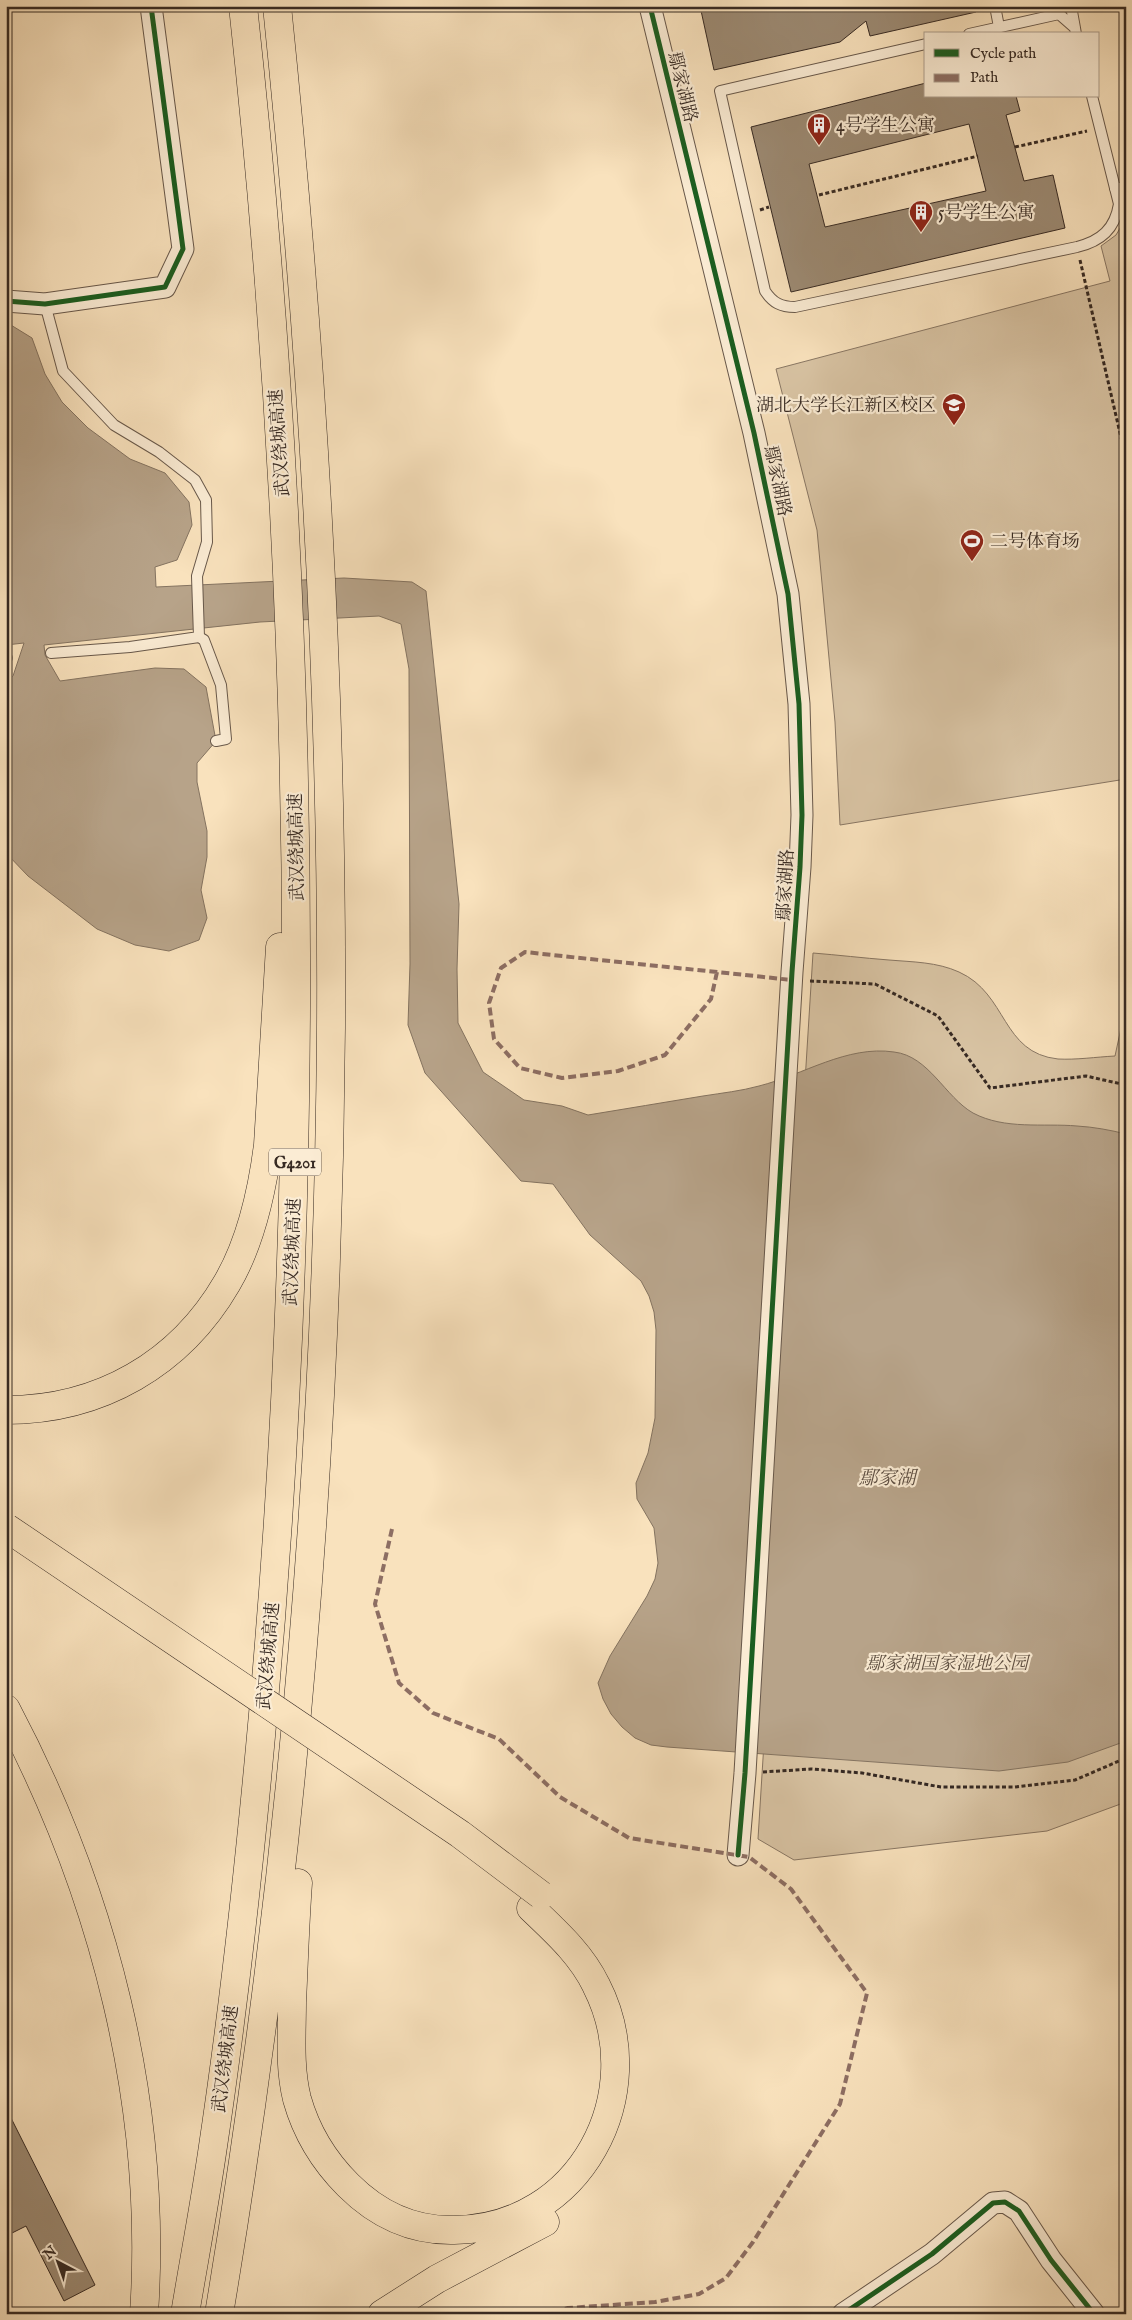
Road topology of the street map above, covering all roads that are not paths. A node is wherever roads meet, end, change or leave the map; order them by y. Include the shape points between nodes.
1 (151, 6) edge
2 (243, 6) edge
3 (277, 6) edge
4 (650, 6) edge
5 (995, 6) edge
6 (1049, 6) edge
7 (1071, 6) edge
8 (1059, 14) junction
9 (999, 27) junction
10 (1076, 31) edge
11 (978, 32) edge
12 (924, 44) edge
13 (1092, 98) edge
14 (1121, 188) edge
15 (6, 301) edge
16 (45, 304) junction
17 (199, 638) junction
18 (51, 653) dead end
19 (291, 656) junction
20 (216, 741) dead end
21 (6, 1410) edge
22 (317, 1442) junction
23 (7, 1528) edge
24 (6, 1548) edge
25 (6, 1709) edge
26 (294, 1742) junction
27 (738, 1855) dead end
28 (536, 1901) junction
29 (144, 2314) edge
30 (186, 2314) edge
31 (219, 2314) edge
32 (382, 2314) edge
33 (842, 2314) edge
34 (1094, 2314) edge

1 - 16 street via 183,249 165,287
2 - 19 highway, 武汉绕城高速 / G4201 via 280,440
3 - 22 highway, 武汉绕城高速 / G4201 via 312,418 328,754 331,1039 324,1320
4 - 27 street, 鄢家湖路 via 754,434 788,594 799,704 800,876 791,976
5 - 9 lane
6 - 8 lane
7 - 10 lane
8 - 9 lane
8 - 10 lane
9 - 11 lane
12 - 14 lane via 720,91 765,291 771,301 795,307 1077,247 1100,239 1110,229 1117,218
13 - 14 lane
15 - 16 street
16 - 17 lane via 63,371 114,424 159,452 195,480 206,500 207,542 197,576
17 - 18 lane
17 - 20 lane via 204,640 221,685 226,739
19 - 21 highway via 280,960 268,1145 251,1227 227,1283 192,1330 158,1361 120,1386 100,1394 57,1405
19 - 30 highway, 武汉绕城高速 / G4201 via 297,1029 294,1204 282,1472 244,1909 212,2152
22 - 26 highway, 武汉绕城高速 / G4201
22 - 28 highway via 317,1678 295,1927 291,2063 297,2100 315,2143 341,2178 388,2216 416,2226 446,2231 480,2229 508,2222 528,2214 556,2194 580,2169 598,2139 614,2084 615,2062 609,2020 595,1983
23 - 28 highway, bridge via 460,1834
24 - 26 highway
25 - 29 highway via 41,1778 72,1851 116,1998 128,2053 141,2147 145,2223
26 - 28 highway via 450,1848
26 - 31 highway, 武汉绕城高速 / G4201 via 246,2158
28 - 32 highway via 586,1940 610,1974 619,1995 630,2037 632,2061 626,2110 620,2128 593,2179 552,2218 436,2279
33 - 34 street via 932,2254 994,2203 1005,2202 1019,2211 1051,2260

